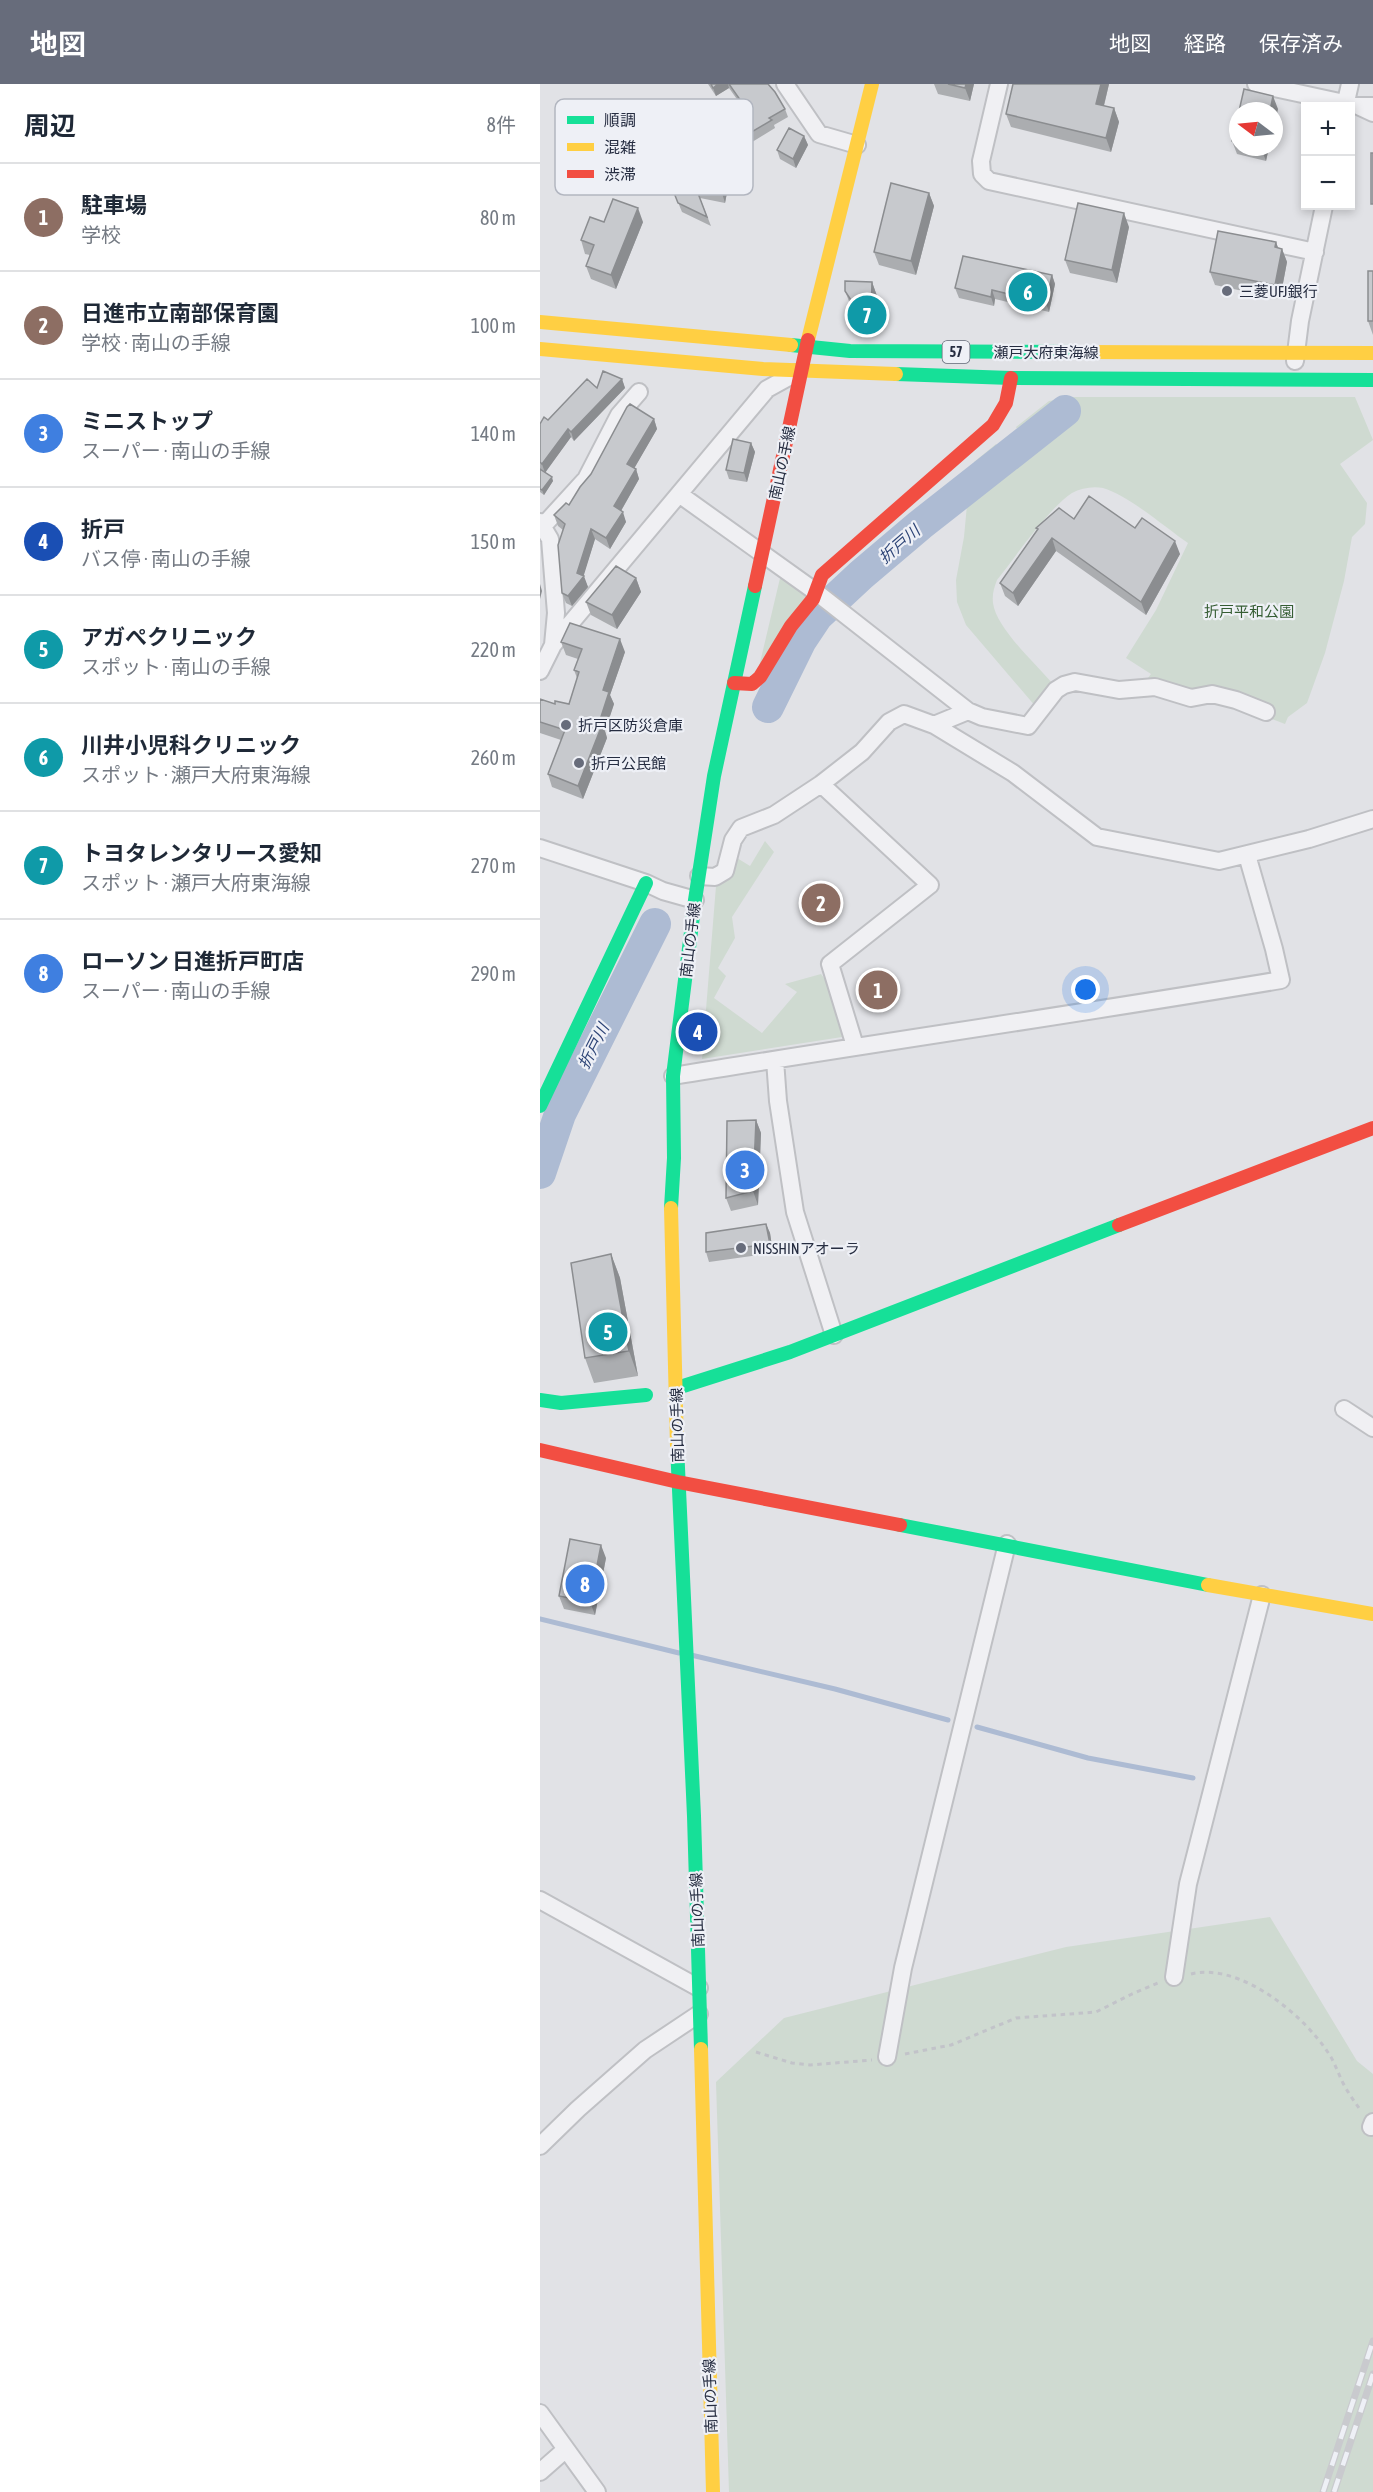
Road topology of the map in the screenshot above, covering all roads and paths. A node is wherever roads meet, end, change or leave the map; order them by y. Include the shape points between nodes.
1 (785, 84) edge
2 (872, 84) edge
3 (999, 84) edge
4 (1256, 84) edge
5 (1350, 84) edge
6 (1359, 107) edge
7 (857, 145) junction
8 (1323, 210) edge
9 (1315, 252) junction
10 (540, 322) edge
11 (807, 345) junction
12 (540, 349) edge
13 (1295, 352) junction
14 (1373, 353) edge
15 (802, 370) junction
16 (1011, 378) junction
17 (1296, 379) junction
18 (1373, 380) edge
19 (639, 392) dead end
20 (679, 494) junction
21 (541, 525) edge
22 (763, 552) junction
23 (818, 594) junction
24 (553, 645) junction
25 (540, 671) edge
26 (734, 683) junction
27 (968, 711) junction
28 (1266, 712) dead end
29 (934, 725) junction
30 (821, 784) junction
31 (1373, 819) edge
32 (540, 848) edge
33 (1247, 855) junction
34 (699, 876) junction
35 (646, 883) junction
36 (695, 900) junction
37 (855, 1046) junction
38 (775, 1060) junction
39 (673, 1076) junction
40 (540, 1106) edge
41 (1373, 1128) edge
42 (834, 1335) junction
43 (677, 1388) junction
44 (646, 1395) dead end
45 (540, 1400) edge
46 (1344, 1409) dead end
47 (1373, 1428) edge
48 (540, 1450) edge
49 (678, 1482) junction
50 (1007, 1544) junction
51 (1262, 1595) junction
52 (1373, 1614) edge
53 (540, 1900) edge
54 (1174, 1977) junction
55 (699, 1988) junction
56 (699, 2014) junction
57 (756, 2052) dead end
58 (886, 2057) junction
59 (1372, 2125) edge
60 (540, 2145) edge
61 (540, 2413) edge
62 (565, 2450) junction
63 (540, 2472) edge
64 (597, 2492) edge
65 (713, 2492) edge

1 - 7 street via 819,134
2 - 7 street, 南山の手線
3 - 9 street via 981,161 982,174 989,181
4 - 6 street
5 - 6 street
7 - 11 street, 南山の手線
8 - 9 street
9 - 13 street
10 - 11 street, 瀬戸大府東海線 / 57 via 772,345
11 - 13 street, 瀬戸大府東海線 / 57 via 850,351
11 - 15 street, 南山の手線
12 - 15 street, 瀬戸大府東海線 / 57
13 - 14 street, 瀬戸大府東海線 / 57
13 - 17 street
15 - 16 street, 瀬戸大府東海線 / 57
15 - 20 street via 767,389
15 - 22 street, 南山の手線
16 - 17 street, 瀬戸大府東海線 / 57
16 - 23 street via 1009,399 993,425 822,575
17 - 18 street, 瀬戸大府東海線 / 57
19 - 21 street via 619,415 586,479
20 - 22 street
20 - 24 street
21 - 24 street via 550,538 556,613
22 - 23 street
22 - 26 street, 南山の手線
23 - 26 street via 791,626 760,677 752,684
23 - 27 street
24 - 25 street
26 - 34 street, 南山の手線 via 714,776
27 - 28 street via 1028,726 1056,690 1075,682 1119,690 1155,687 1191,698 1212,694
27 - 29 street
29 - 30 street via 904,714 889,722 862,752
29 - 33 street via 1013,773 1097,837 1219,861
30 - 34 street via 774,815 741,828 733,840 725,871 715,877
30 - 37 street via 930,885 830,964
31 - 33 street
32 - 35 street
33 - 37 street via 1281,980
34 - 36 street, 南山の手線
35 - 36 street
35 - 40 street
36 - 39 street, 南山の手線
37 - 38 street
38 - 39 street
38 - 42 street via 795,1212
39 - 43 street, 南山の手線 via 670,1222
41 - 42 street
42 - 43 street
43 - 49 street, 南山の手線
44 - 45 street via 561,1403
46 - 47 street
48 - 49 street
49 - 50 street
49 - 55 street, 南山の手線
50 - 51 street
50 - 58 street via 903,1968
51 - 52 street
51 - 54 street via 1188,1884
53 - 55 street
54 - 58 path via 1096,2012 1016,2018 951,2045
54 - 59 path via 1220,1973 1245,1982 1281,2004 1298,2017 1330,2055
55 - 56 street, 南山の手線
56 - 60 street via 645,2050
56 - 65 street, 南山の手線
57 - 58 path via 810,2065
61 - 62 street
62 - 63 street
62 - 64 street

